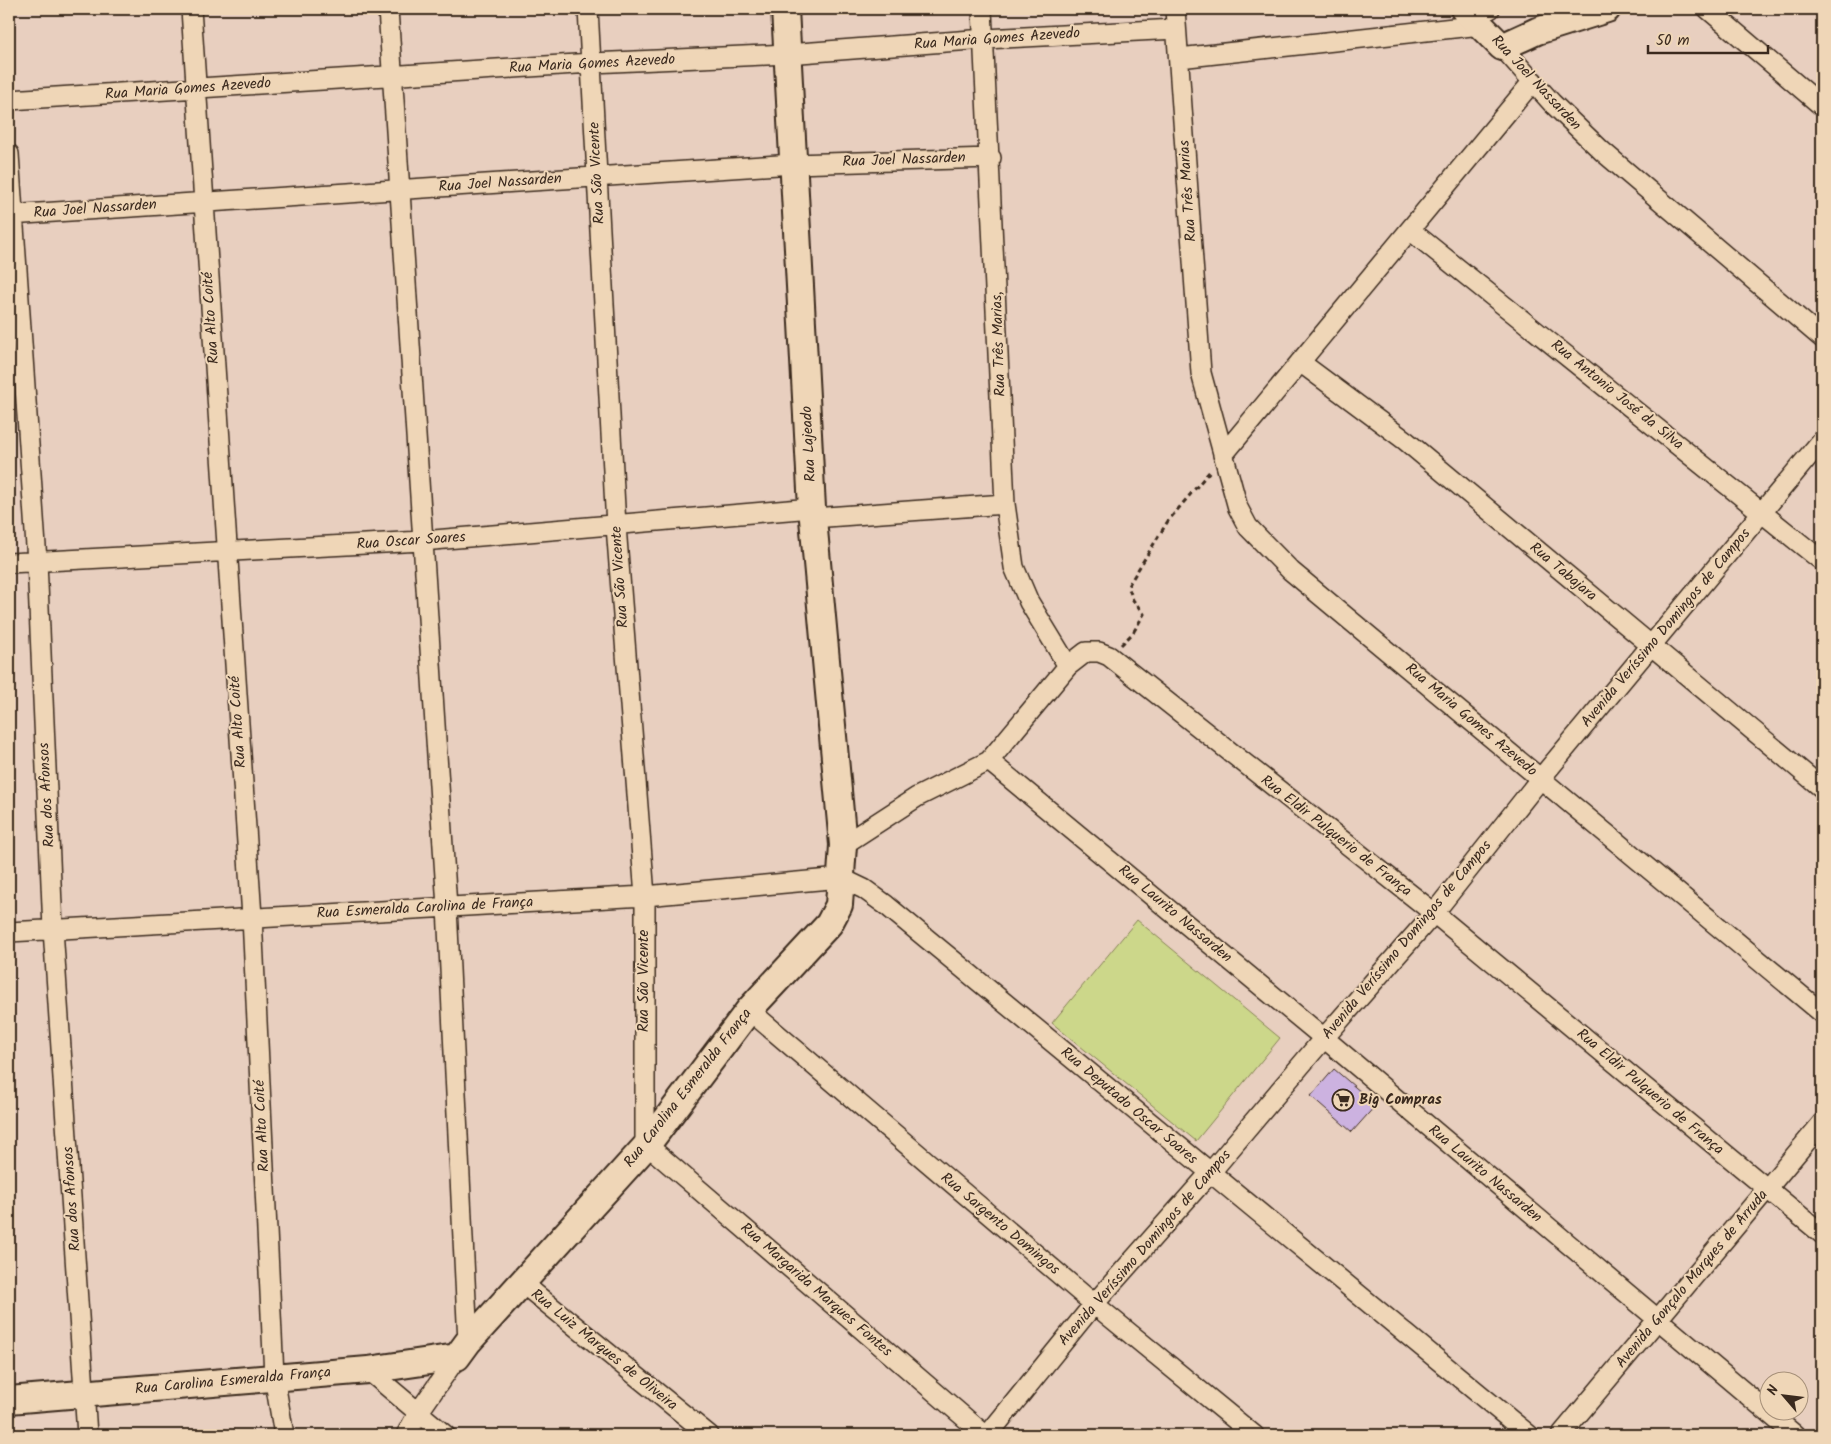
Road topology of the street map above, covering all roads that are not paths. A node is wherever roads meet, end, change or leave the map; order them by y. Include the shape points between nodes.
1 (191, 9) edge
2 (388, 9) edge
3 (588, 9) edge
4 (785, 9) edge
5 (982, 9) edge
6 (1175, 9) edge
7 (1607, 9) edge
8 (1708, 9) edge
9 (1477, 15) edge
10 (1176, 29) junction
11 (985, 39) junction
12 (1502, 47) junction
13 (787, 54) junction
14 (1179, 58) junction
15 (592, 63) junction
16 (392, 76) junction
17 (1533, 82) junction
18 (195, 88) junction
19 (9, 100) edge
20 (1822, 106) edge
21 (9, 154) edge
22 (991, 158) junction
23 (793, 164) junction
24 (596, 176) junction
25 (399, 191) junction
26 (204, 202) junction
27 (10, 215) edge
28 (1410, 230) junction
29 (1822, 338) edge
30 (1300, 362) junction
31 (1201, 373) joint
32 (1822, 440) edge
33 (1223, 455) junction
34 (1005, 504) junction
35 (1762, 511) junction
36 (813, 513) junction
37 (616, 526) junction
38 (422, 541) junction
39 (226, 551) junction
40 (37, 561) junction
41 (1822, 561) edge
42 (9, 563) edge
43 (1651, 645) junction
44 (1068, 666) junction
45 (989, 761) junction
46 (1541, 778) junction
47 (1822, 788) edge
48 (844, 845) junction
49 (841, 878) junction
50 (645, 896) junction
51 (447, 907) junction
52 (1434, 913) junction
53 (252, 917) junction
54 (53, 929) junction
55 (9, 932) edge
56 (749, 1010) junction
57 (1822, 1014) edge
58 (1324, 1038) junction
59 (1822, 1123) edge
60 (647, 1145) junction
61 (1210, 1174) junction
62 (1767, 1189) junction
63 (1822, 1234) edge
64 (522, 1283) junction
65 (1094, 1304) junction
66 (1658, 1320) junction
67 (462, 1349) junction
68 (368, 1370) junction
69 (274, 1376) junction
70 (85, 1394) junction
71 (9, 1400) edge
72 (418, 1413) junction
73 (87, 1435) edge
74 (284, 1435) edge
75 (406, 1435) edge
76 (445, 1435) edge
77 (709, 1435) edge
78 (986, 1435) edge
79 (1254, 1435) edge
80 (1529, 1435) edge
81 (1561, 1435) edge
82 (1795, 1435) edge

1 - 18 street, Rua Alto Coité
2 - 16 street
3 - 15 street, Rua São Vicente
4 - 13 street, Rua Lajeado
5 - 11 street, Rua Três Marias,
6 - 10 street, Rua Três Marias
7 - 12 street via 1537,31
8 - 20 street
9 - 12 street, Rua Joel Nassarden
9 - 14 street, Rua Joel Nassarden
10 - 11 street, Rua Maria Gomes Azevedo
10 - 14 street, Rua Três Marias
11 - 13 street, Rua Maria Gomes Azevedo
11 - 22 street, Rua Três Marias,
12 - 17 street, Rua Joel Nassarden
13 - 15 street, Rua Maria Gomes Azevedo
13 - 23 street, Rua Lajeado
14 - 31 street, Rua Três Marias
15 - 16 street, Rua Maria Gomes Azevedo
15 - 24 street, Rua São Vicente
16 - 18 street, Rua Maria Gomes Azevedo
16 - 25 street
17 - 28 street
17 - 29 street, Rua Joel Nassarden via 1602,151
18 - 19 street, Rua Maria Gomes Azevedo
18 - 26 street, Rua Alto Coité
21 - 27 street, Rua dos Afonsos
22 - 23 street, Rua Joel Nassarden
22 - 34 street, Rua Três Marias,
23 - 24 street, Rua Joel Nassarden
23 - 36 street, Rua Lajeado
24 - 25 street, Rua Joel Nassarden
24 - 37 street, Rua São Vicente
25 - 26 street, Rua Joel Nassarden
25 - 38 street
26 - 27 street, Rua Joel Nassarden
26 - 39 street, Rua Alto Coité
27 - 40 street, Rua dos Afonsos
28 - 30 street
28 - 35 street, Rua Antonio José da Silva
30 - 33 street
30 - 43 street, Rua Tabajara via 1406,441
31 - 33 street, Rua Maria Gomes Azevedo
32 - 35 street, Avenida Veríssimo Domingos de Campos
33 - 46 street, Rua Maria Gomes Azevedo via 1238,508 1248,527 1291,571
34 - 36 street, Rua Oscar Soares
34 - 44 street, Rua Três Marias, via 1014,567 1030,602
35 - 41 street, Rua Antonio José da Silva
35 - 43 street, Avenida Veríssimo Domingos de Campos
36 - 37 street, Rua Oscar Soares
36 - 48 street, Rua Lajeado
37 - 38 street, Rua Oscar Soares
37 - 50 street, Rua São Vicente
38 - 39 street, Rua Oscar Soares
38 - 51 street
39 - 40 street, Rua Oscar Soares
39 - 53 street, Rua Alto Coité
40 - 42 street, Rua Oscar Soares
40 - 54 street, Rua dos Afonsos
43 - 46 street, Avenida Veríssimo Domingos de Campos
43 - 47 street, Rua Tabajara
44 - 45 street
44 - 52 street, Rua Eldir Pulquerio de França via 1086,652 1109,656
45 - 48 street via 917,797
45 - 58 street, Rua Laurito Nassarden
46 - 52 street, Avenida Veríssimo Domingos de Campos
46 - 57 street, Rua Maria Gomes Azevedo
48 - 49 street, Rua Lajeado
49 - 50 street, Rua Esmeralda Carolina de França
49 - 56 street, Rua Carolina Esmeralda França via 839,905 829,924
49 - 61 street, Rua Deputado Oscar Soares via 886,905
50 - 51 street, Rua Esmeralda Carolina de França
50 - 60 street, Rua São Vicente via 644,1132
51 - 53 street, Rua Esmeralda Carolina de França
51 - 67 street
52 - 58 street, Avenida Veríssimo Domingos de Campos
52 - 62 street, Rua Eldir Pulquerio de França
53 - 54 street, Rua Esmeralda Carolina de França
53 - 69 street, Rua Alto Coité
54 - 55 street, Rua Esmeralda Carolina de França
54 - 70 street, Rua dos Afonsos
56 - 60 street, Rua Carolina Esmeralda França
56 - 65 street, Rua Sargento Domingos
58 - 61 street, Avenida Veríssimo Domingos de Campos
58 - 66 street, Rua Laurito Nassarden
59 - 62 street, Avenida Gonçalo Marques de Arruda
60 - 64 street, Rua Carolina Esmeralda França
60 - 78 street, Rua Margarida Marques Fontes
61 - 65 street, Avenida Veríssimo Domingos de Campos
61 - 80 street, Rua Deputado Oscar Soares
62 - 63 street, Rua Eldir Pulquerio de França
62 - 66 street, Avenida Gonçalo Marques de Arruda
64 - 67 street, Rua Carolina Esmeralda França
64 - 77 street, Rua Luiz Marques de Oliveira
65 - 78 street, Avenida Veríssimo Domingos de Campos
65 - 79 street, Rua Sargento Domingos
66 - 81 street, Avenida Gonçalo Marques de Arruda
66 - 82 street, Rua Laurito Nassarden
67 - 68 street, Rua Carolina Esmeralda França
67 - 72 street, Rua Carolina Esmeralda França
68 - 69 street, Rua Carolina Esmeralda França
68 - 72 street
69 - 70 street, Rua Carolina Esmeralda França
69 - 74 street, Rua Alto Coité
70 - 71 street, Rua Carolina Esmeralda França
70 - 73 street, Rua dos Afonsos
72 - 75 street, Rua Carolina Esmeralda França
72 - 76 street

